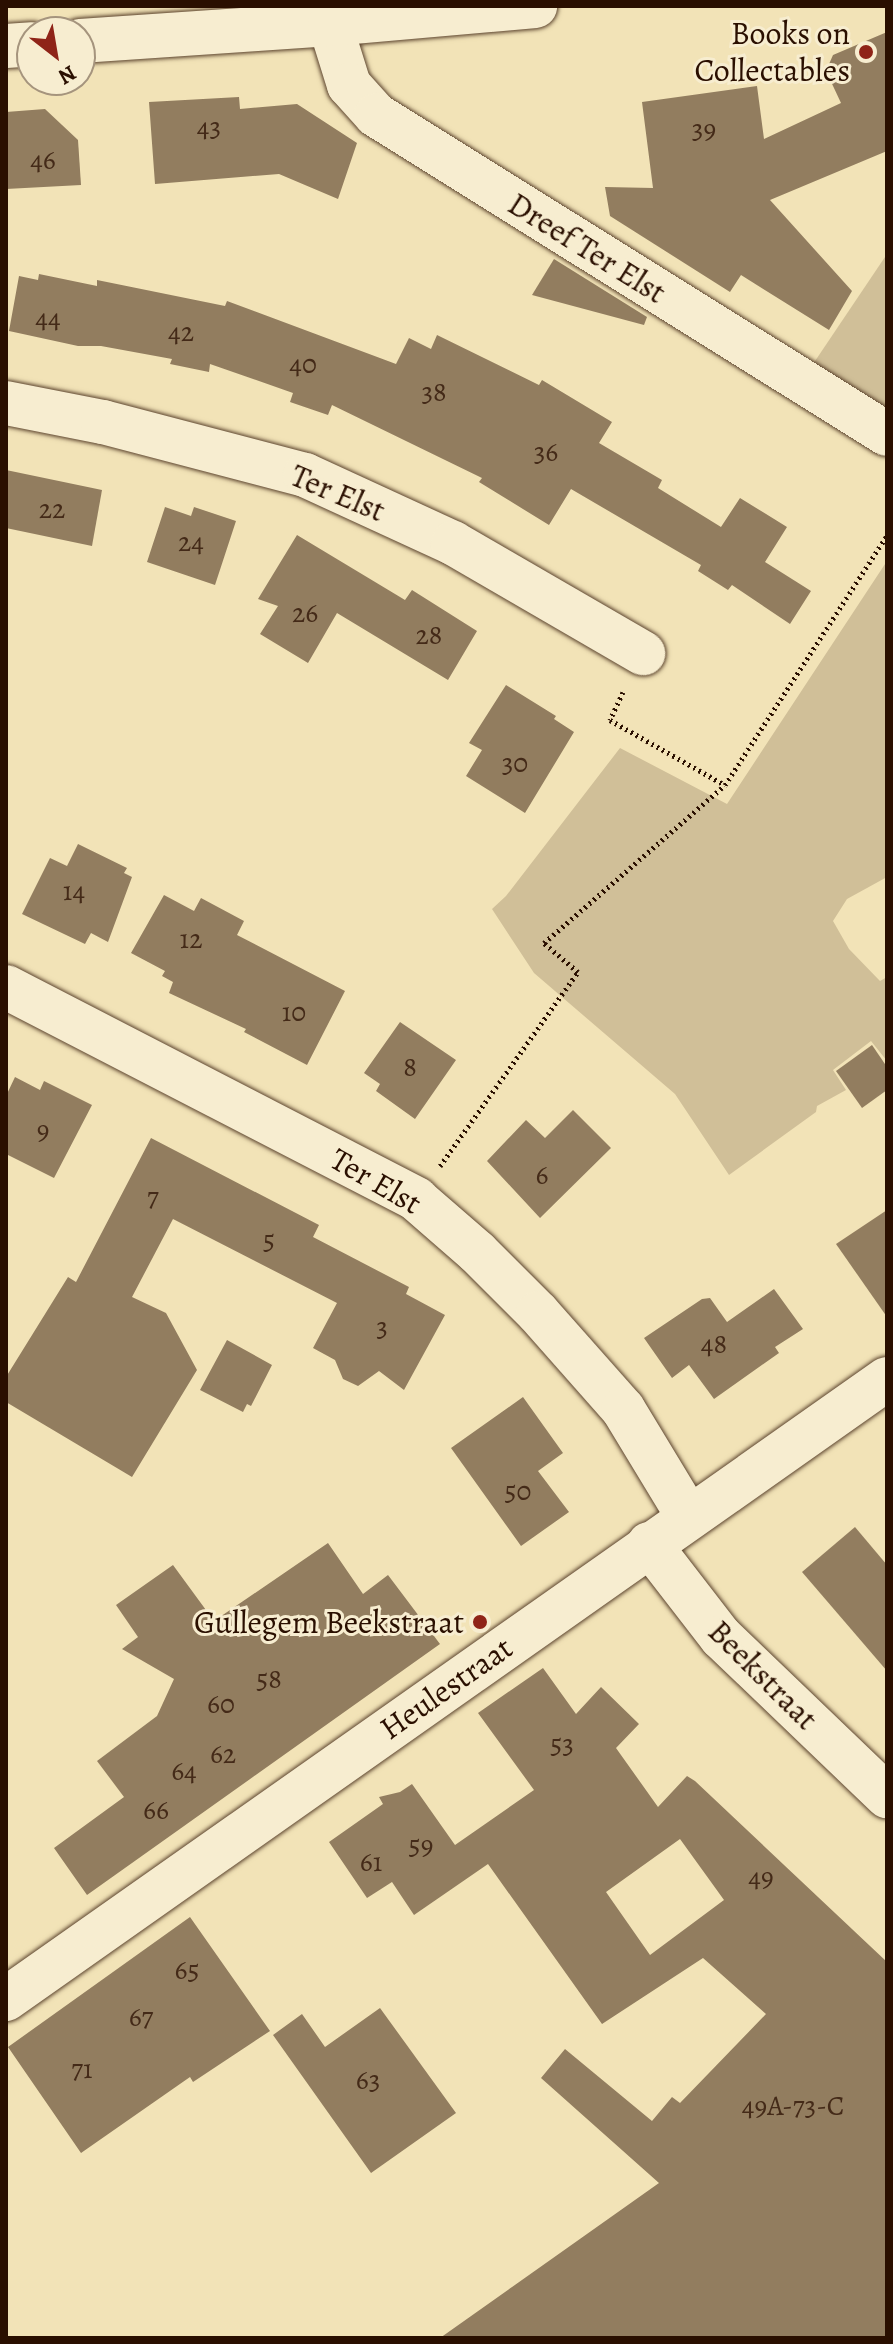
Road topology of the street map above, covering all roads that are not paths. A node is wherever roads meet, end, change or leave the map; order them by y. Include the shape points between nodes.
1 (535, 6) edge
2 (330, 24) junction
3 (96, 40) edge
4 (6, 403) edge
5 (887, 434) edge
6 (643, 653) road end
7 (6, 987) edge
8 (887, 1379) edge
9 (689, 1518) junction
10 (649, 1544) junction
11 (887, 1796) edge
12 (6, 1999) edge

1 - 2 street
2 - 3 street
2 - 5 street, Dreef Ter Elst via 349,85 376,115
4 - 6 street, Ter Elst via 103,422 305,475 453,543
7 - 9 street, Ter Elst via 416,1199 538,1313 623,1409
8 - 9 street, Heulestraat
9 - 10 street, Heulestraat
10 - 11 street, Beekstraat via 721,1637
10 - 12 street, Heulestraat

